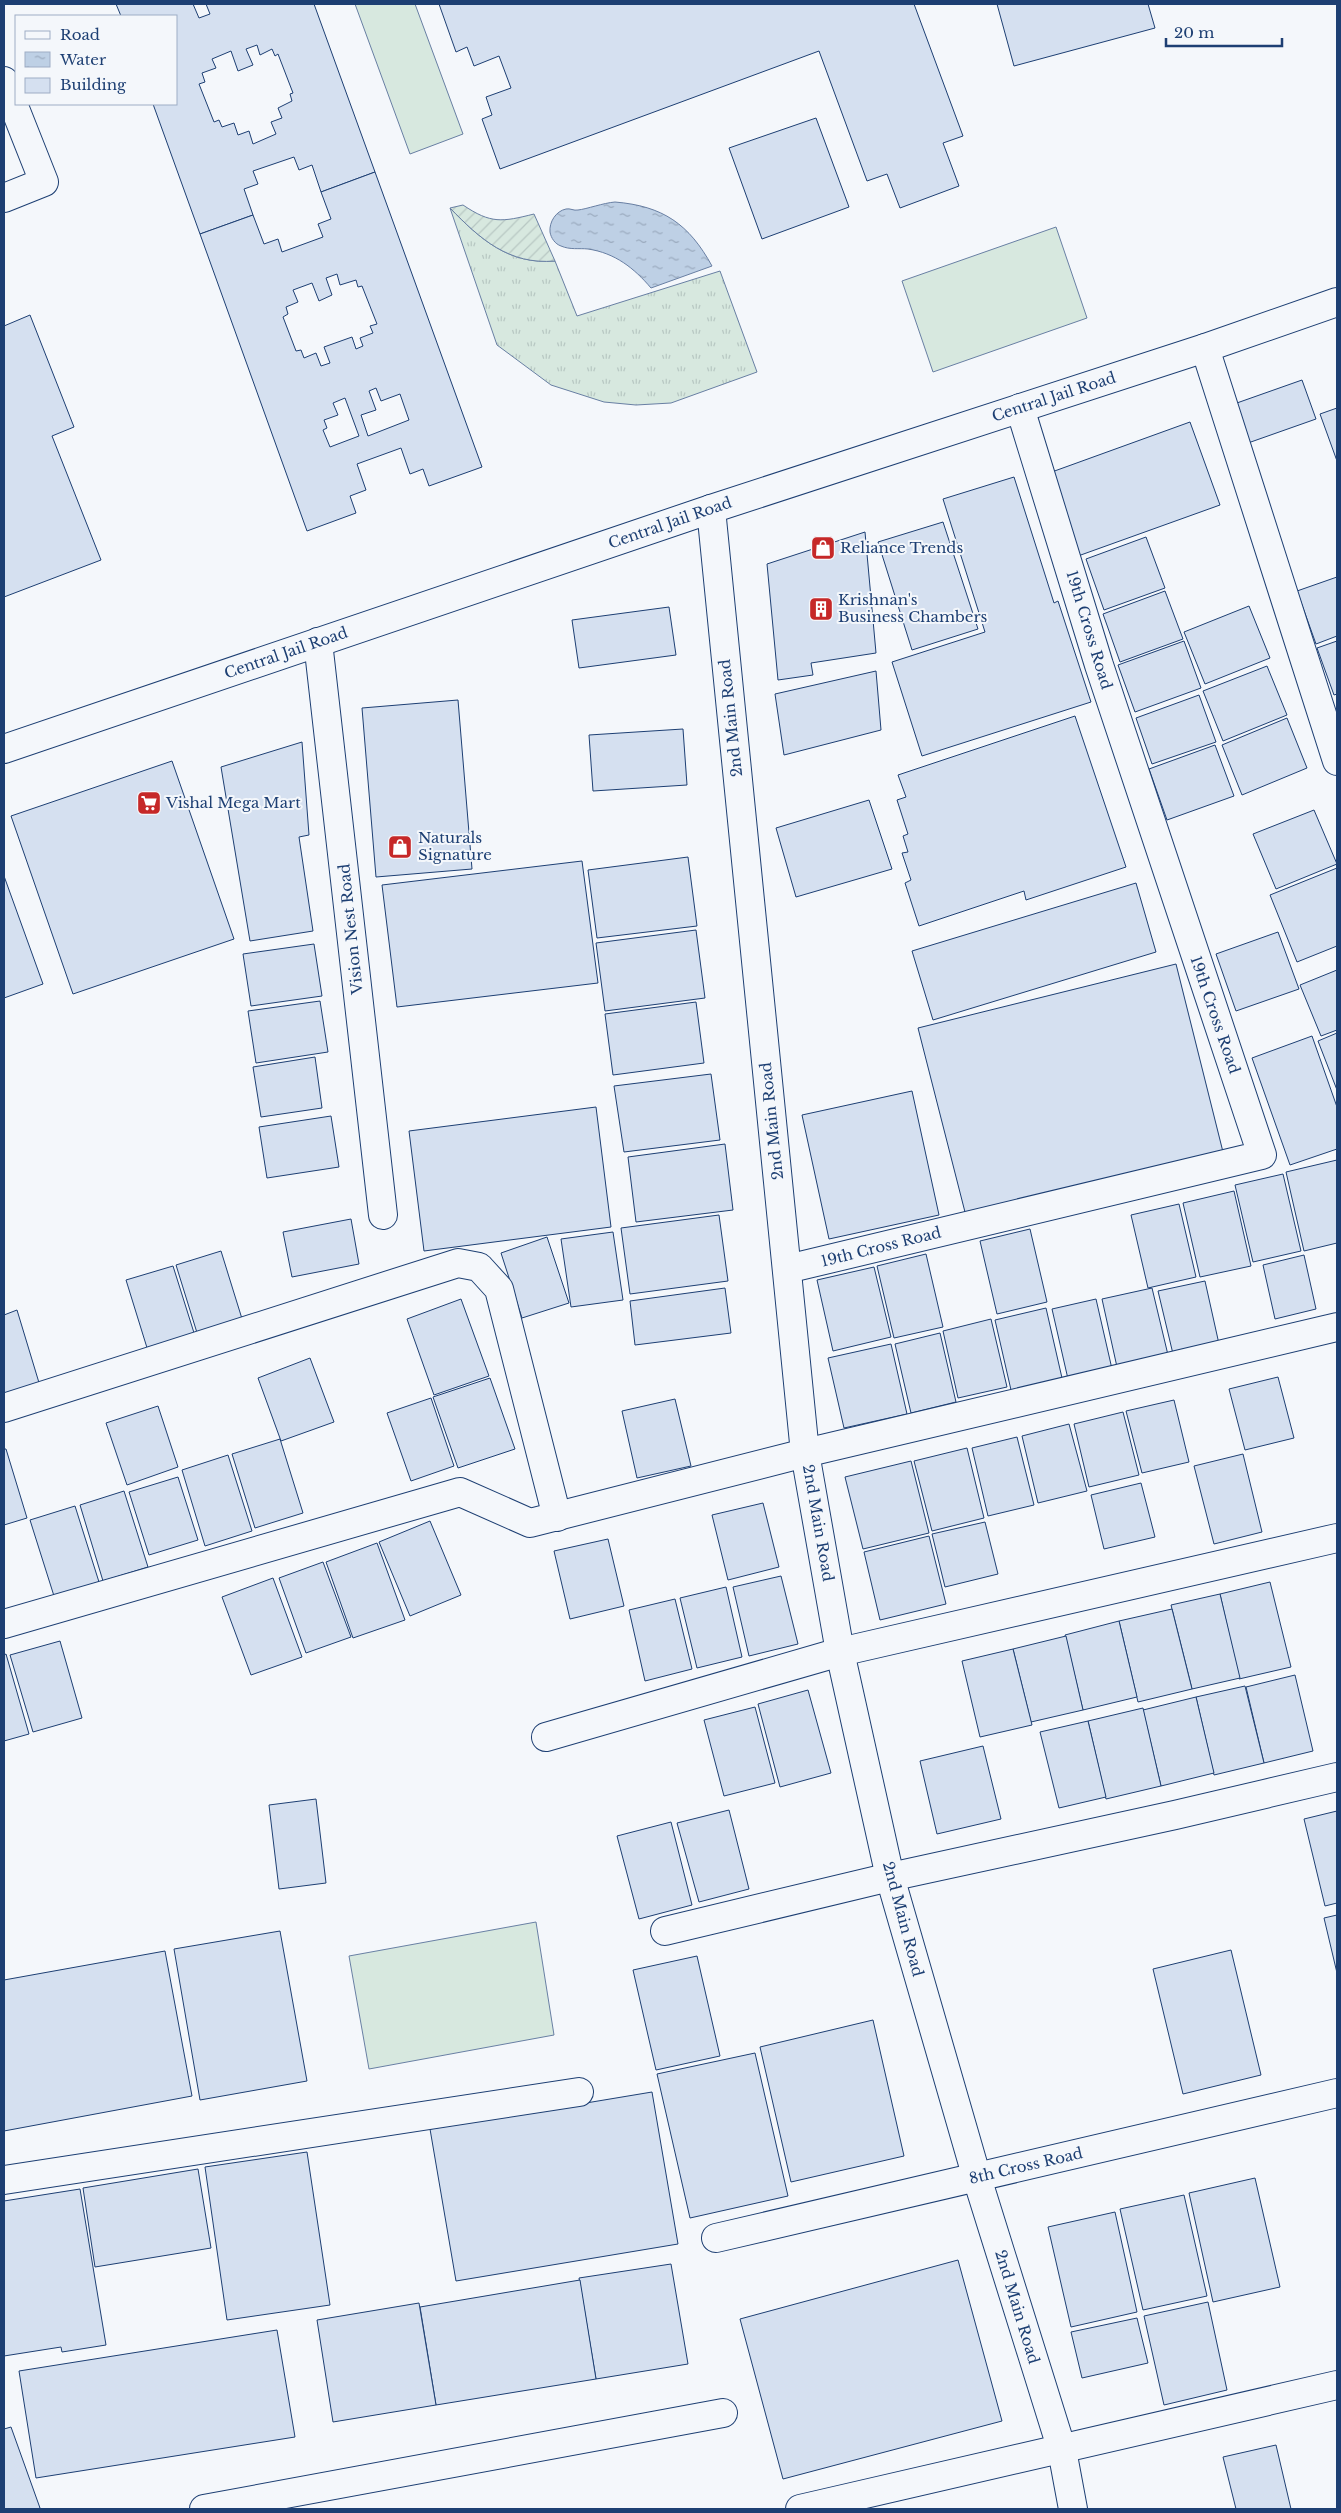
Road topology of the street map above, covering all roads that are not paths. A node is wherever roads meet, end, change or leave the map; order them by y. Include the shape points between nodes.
1 (4, 81) edge
2 (4, 198) edge
3 (1337, 302) edge
4 (1205, 348) junction
5 (1020, 408) junction
6 (710, 509) junction
7 (318, 642) junction
8 (4, 750) edge
9 (1337, 761) edge
10 (383, 1215) dead end
11 (787, 1270) junction
12 (1337, 1327) edge
13 (4, 1408) edge
14 (805, 1453) junction
15 (557, 1517) junction
16 (1337, 1538) edge
17 (4, 1624) edge
18 (840, 1652) junction
19 (546, 1737) dead end
20 (1337, 1778) edge
21 (890, 1877) junction
22 (665, 1931) dead end
23 (578, 2092) dead end
24 (1337, 2093) edge
25 (976, 2178) junction
26 (4, 2180) edge
27 (716, 2238) dead end
28 (1337, 2384) edge
29 (723, 2414) dead end
30 (1062, 2450) junction
31 (204, 2509) edge
32 (800, 2509) edge
33 (1073, 2509) edge

1 - 2 street via 44,182
3 - 4 street, Central Jail Road
4 - 5 street, Central Jail Road
4 - 9 street
5 - 6 street, Central Jail Road
5 - 11 street, 19th Cross Road via 1099,665 1262,1155
6 - 7 street, Central Jail Road
6 - 11 street, 2nd Main Road
7 - 8 street, Central Jail Road
7 - 10 street, Vision Nest Road
11 - 14 street, 2nd Main Road
12 - 14 street
13 - 15 street via 458,1263 479,1267 498,1288
14 - 15 street
14 - 18 street, 2nd Main Road
15 - 17 street via 530,1523 460,1492
16 - 18 street
18 - 19 street
18 - 21 street, 2nd Main Road
20 - 21 street
21 - 22 street
21 - 25 street, 2nd Main Road
23 - 26 street
24 - 25 street, 8th Cross Road
25 - 27 street, 8th Cross Road
25 - 30 street, 2nd Main Road
28 - 30 street
29 - 31 street
30 - 32 street
30 - 33 street, 2nd Main Road

